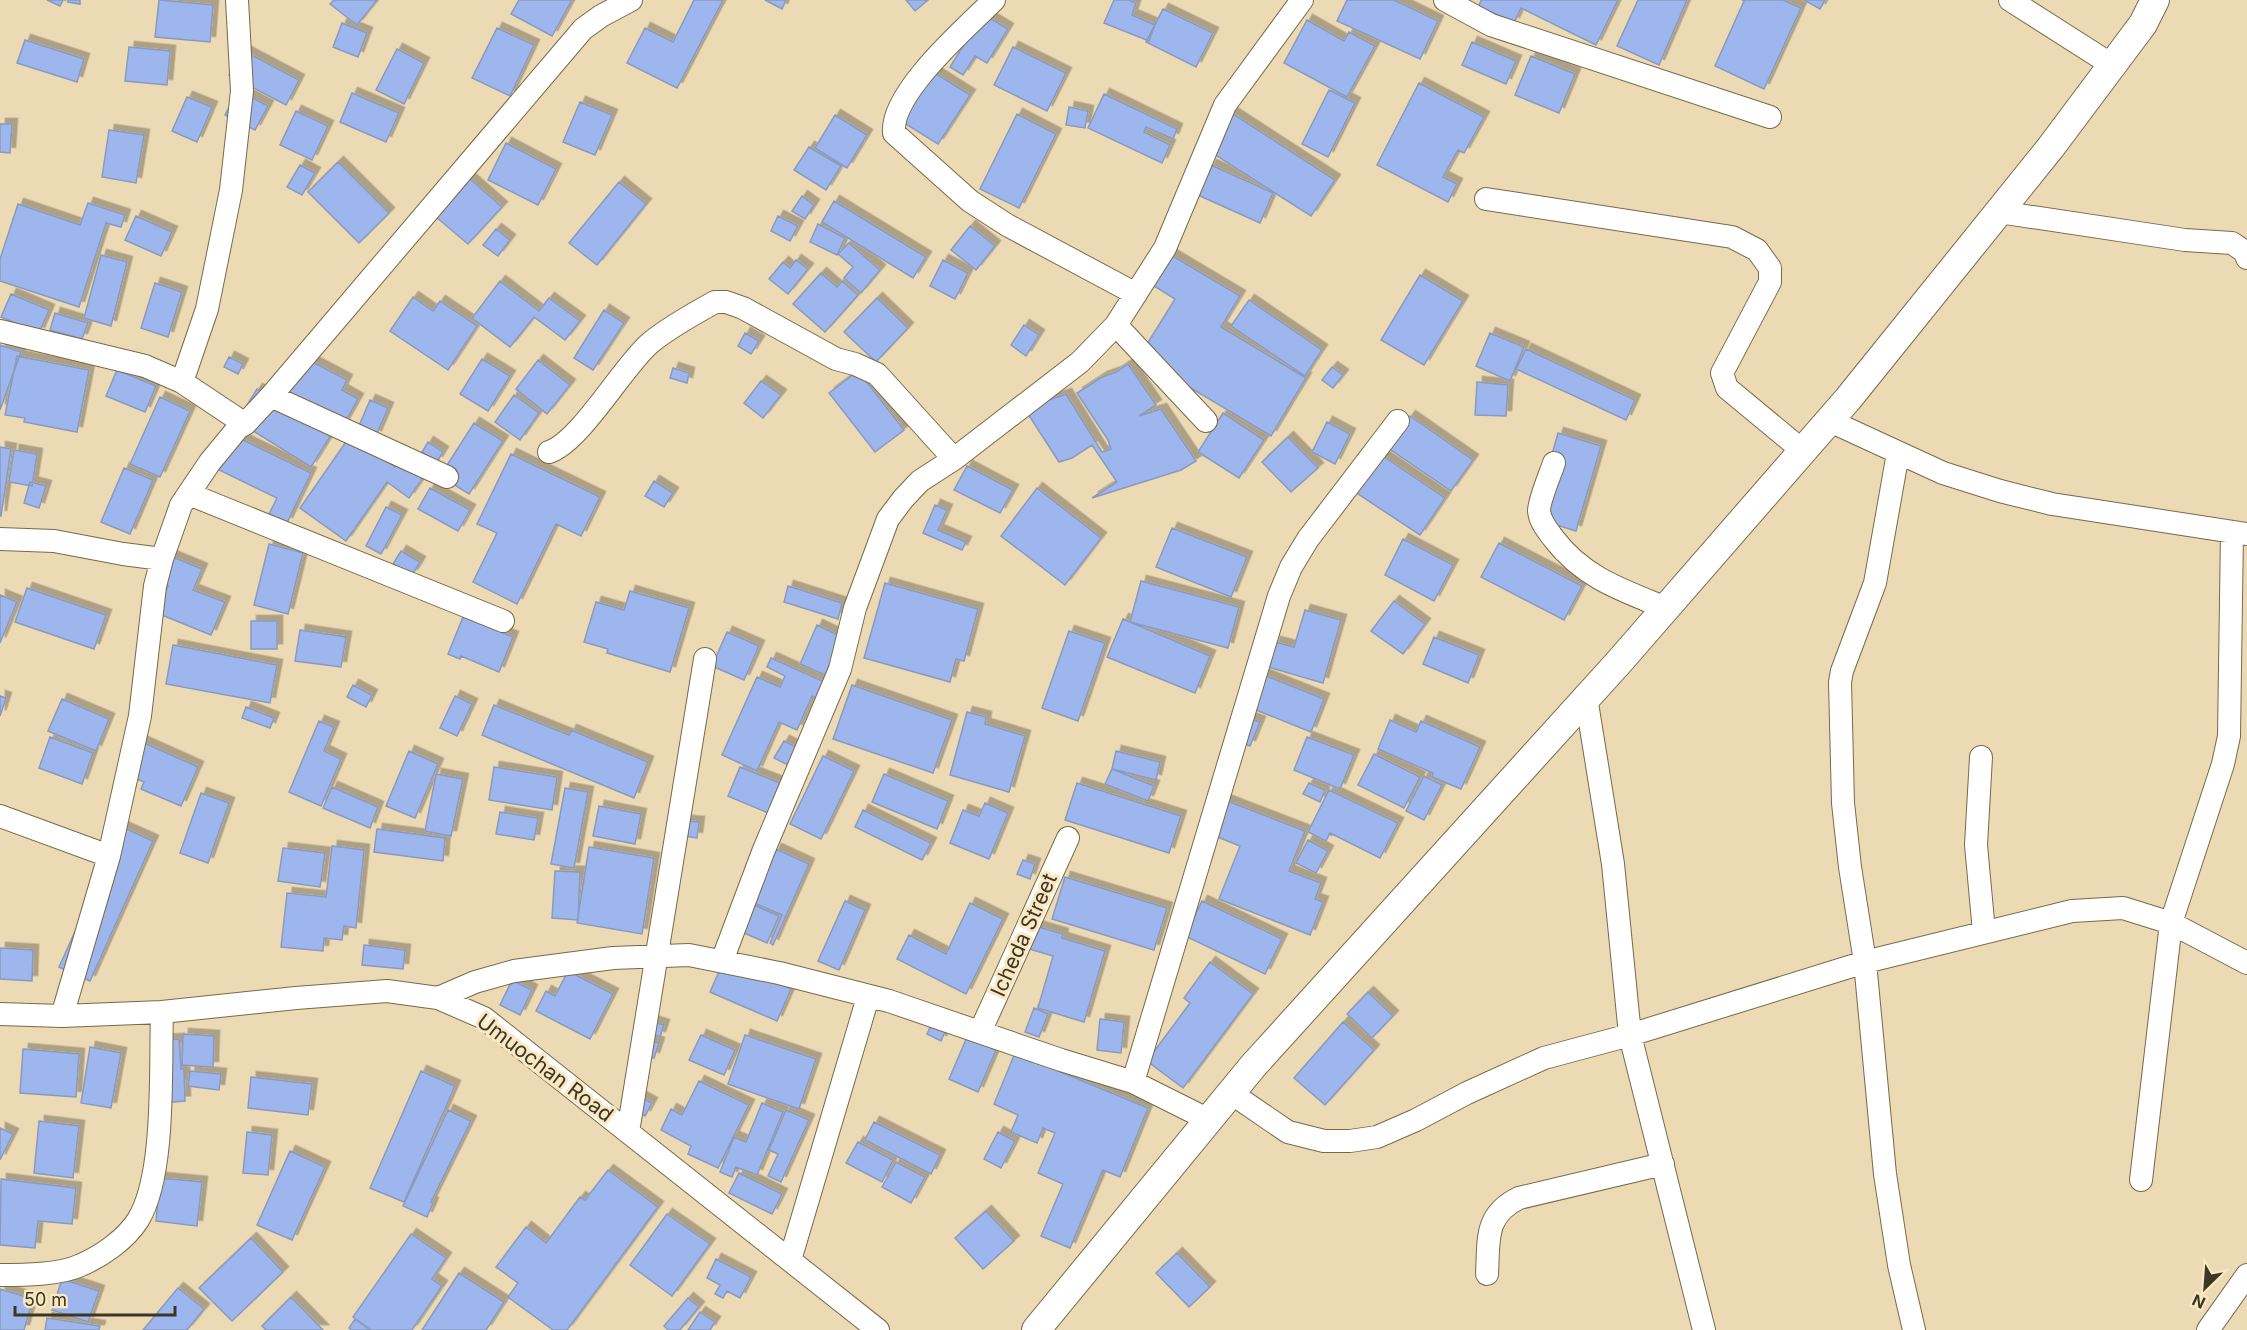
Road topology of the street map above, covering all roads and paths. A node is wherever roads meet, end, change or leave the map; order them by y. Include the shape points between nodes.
1 (237, 0) edge
2 (631, 0) edge
3 (994, 0) edge
4 (1302, 0) edge
5 (1445, 0) edge
6 (2010, 0) edge
7 (2155, 0) edge
8 (2112, 65) junction
9 (1770, 117) dead end
10 (1486, 199) dead end
11 (1999, 212) junction
12 (2247, 258) edge
13 (1136, 294) junction
14 (1116, 325) junction
15 (0, 331) edge
16 (182, 382) junction
17 (271, 396) junction
18 (1398, 421) dead end
19 (1830, 421) junction
20 (1206, 422) dead end
21 (245, 424) junction
22 (1803, 451) junction
23 (549, 452) dead end
24 (1898, 453) junction
25 (954, 459) junction
26 (1554, 463) dead end
27 (447, 477) dead end
28 (189, 494) junction
29 (2239, 533) edge
30 (0, 539) edge
31 (162, 559) junction
32 (1666, 608) junction
33 (503, 621) dead end
34 (705, 659) dead end
35 (1586, 697) junction
36 (1981, 757) dead end
37 (0, 816) edge
38 (1068, 838) dead end
39 (109, 856) junction
40 (2171, 923) junction
41 (1984, 932) junction
42 (657, 955) junction
43 (722, 961) junction
44 (1865, 962) junction
45 (2247, 963) edge
46 (868, 997) junction
47 (438, 998) junction
48 (162, 1012) junction
49 (0, 1014) edge
50 (62, 1016) junction
51 (980, 1032) junction
52 (1630, 1035) junction
53 (1133, 1082) junction
54 (1231, 1093) junction
55 (1209, 1120) junction
56 (628, 1132) junction
57 (1663, 1164) junction
58 (2141, 1180) dead end
59 (790, 1260) junction
60 (1486, 1274) dead end
61 (0, 1275) edge
62 (2247, 1275) edge
63 (878, 1330) edge
64 (1036, 1330) edge
65 (1704, 1330) edge
66 (1914, 1330) edge
67 (2208, 1330) edge

1 - 16 street via 242,91 231,189 207,309
2 - 17 street via 583,29
3 - 13 street via 938,54 899,106 894,133 980,207 1007,225
4 - 13 street via 1225,105 1165,248
5 - 9 street via 1491,25
6 - 8 street
7 - 8 main road via 2143,24
8 - 11 main road
10 - 22 street via 1732,237 1756,250 1770,268 1770,282 1722,374 1727,388
11 - 12 street via 2185,240 2232,243
11 - 19 main road
13 - 14 street
14 - 20 street
14 - 25 street via 1080,362
15 - 16 street via 145,366
16 - 21 street
17 - 21 street
17 - 27 street
18 - 53 street via 1308,539 1283,586
19 - 22 main road
19 - 24 street
21 - 28 street via 210,462
22 - 32 main road
23 - 25 street via 559,449 573,434 649,344 700,310 715,302 726,302 836,359 877,374
24 - 29 street via 1943,473 2052,504
24 - 44 street via 1875,583 1840,682 1843,803
25 - 43 street via 920,481 888,519 855,608 840,669
26 - 32 street via 1539,510 1550,535 1587,573
28 - 31 street via 181,505
28 - 33 street
29 - 40 street via 2229,736
30 - 31 street via 54,541
31 - 39 street via 155,586 140,716
32 - 35 main road
34 - 42 street
35 - 52 street via 1612,864
35 - 54 main road
36 - 41 street via 1976,845
37 - 39 street
38 - 51 street, Icheda Street
39 - 50 street
40 - 41 street via 2123,908 2072,911
40 - 45 street
40 - 58 street
41 - 44 street
42 - 43 street
42 - 47 street via 514,971
42 - 56 street
43 - 46 street
44 - 52 street
44 - 66 street via 1885,1174
46 - 51 street
46 - 59 street
47 - 48 street, Umuochan Road via 387,992
47 - 56 street, Umuochan Road via 484,1018
48 - 50 street, Umuochan Road
48 - 61 street via 156,1160 150,1190 138,1219 121,1240 81,1266
49 - 50 street, Umuochan Road
51 - 53 street
52 - 54 street via 1544,1058 1377,1137 1350,1141 1324,1141 1288,1132
52 - 57 street
53 - 55 street
54 - 55 main road
55 - 64 main road
56 - 59 street, Umuochan Road
57 - 60 street via 1519,1198 1504,1205 1491,1228
57 - 65 street
59 - 63 street, Umuochan Road
62 - 67 street

